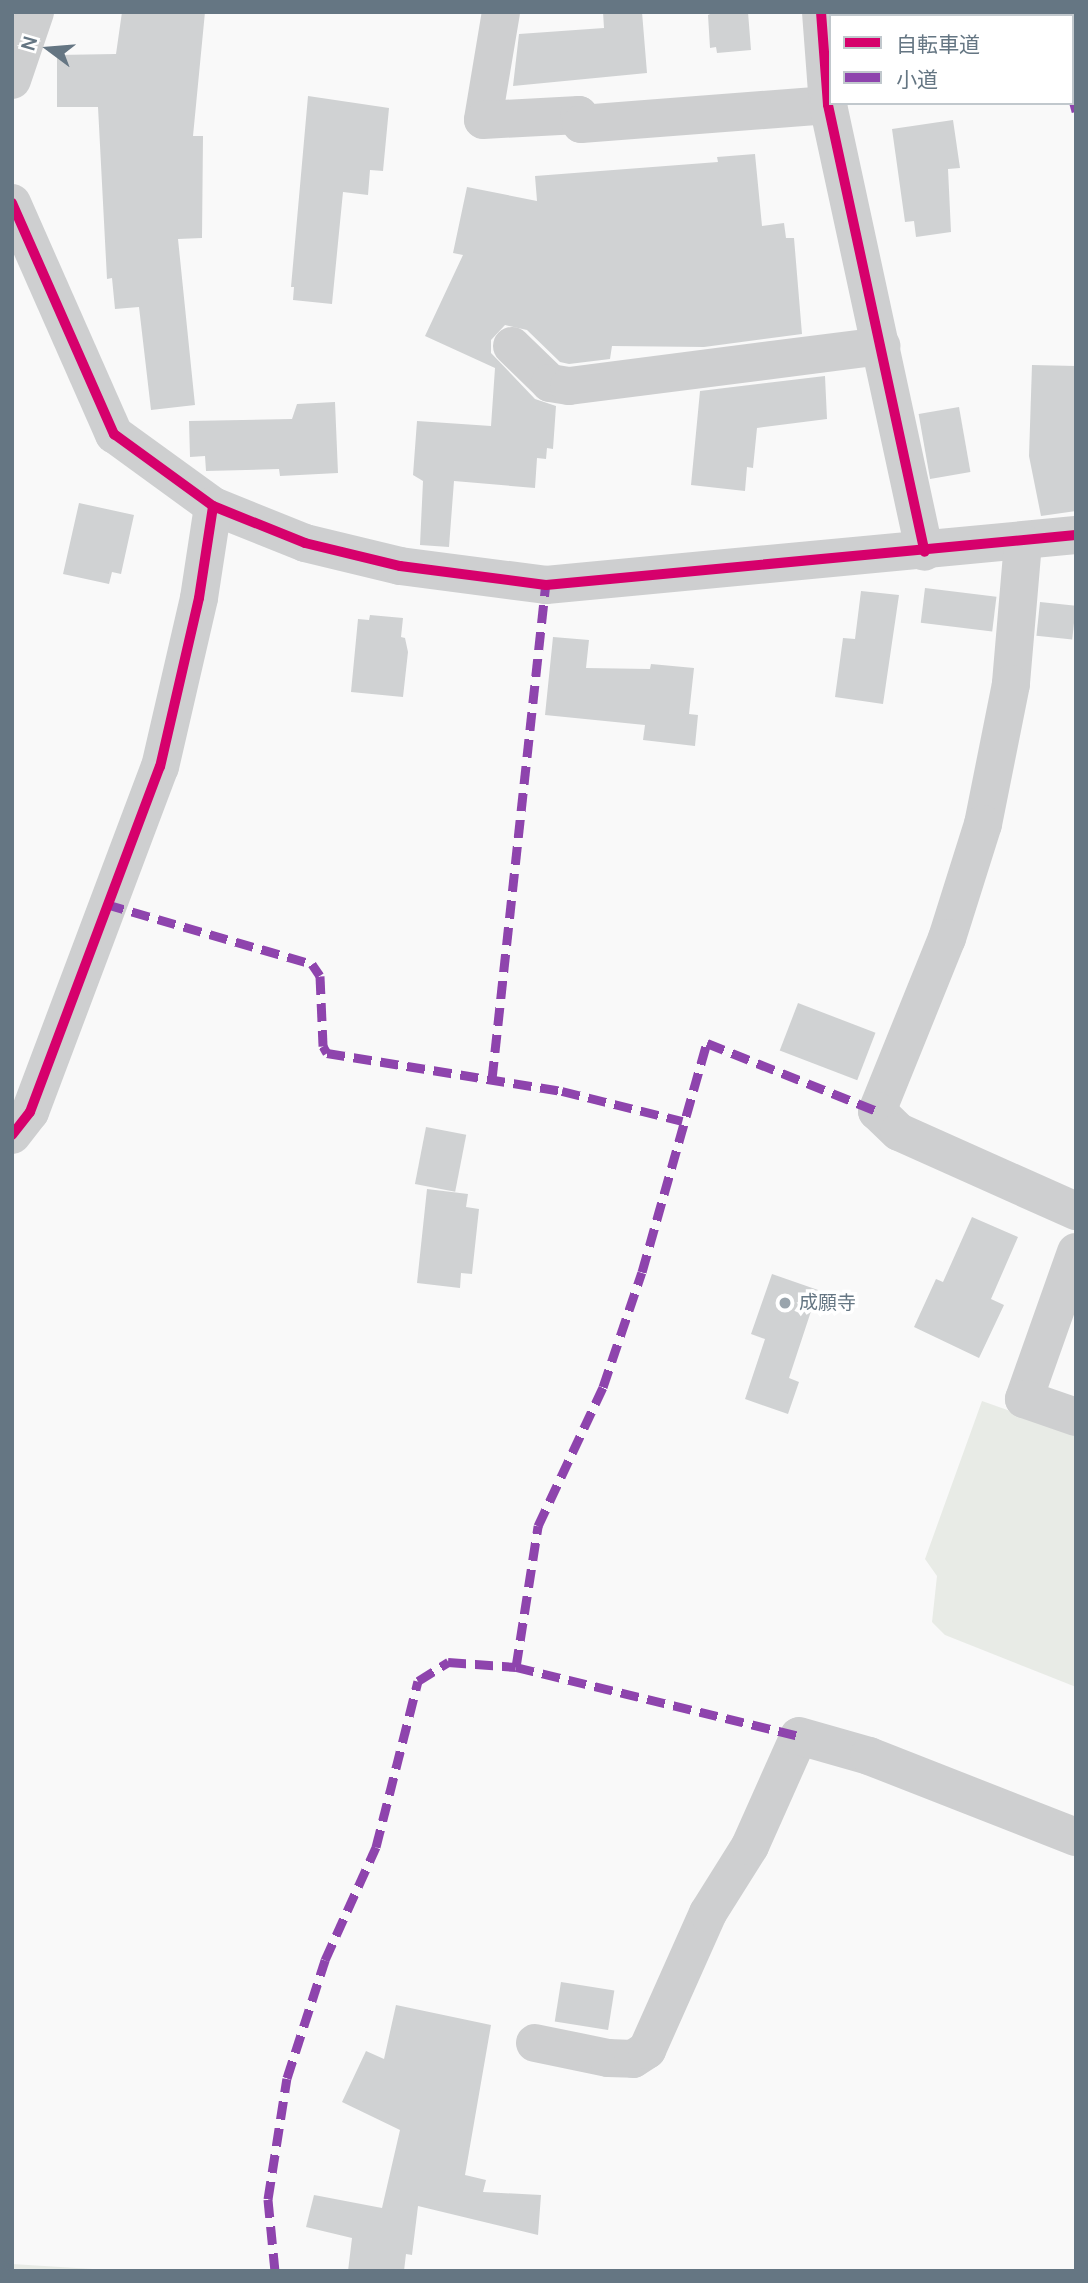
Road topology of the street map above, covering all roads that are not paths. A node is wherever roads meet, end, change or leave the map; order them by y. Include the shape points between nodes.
1 (35, 12) edge
2 (501, 12) edge
3 (821, 12) edge
4 (12, 80) edge
5 (828, 105) junction
6 (12, 203) edge
7 (512, 346) dead end
8 (881, 346) junction
9 (213, 506) junction
10 (1076, 535) edge
11 (1023, 543) junction
12 (925, 552) junction
13 (12, 1135) edge
14 (1076, 1211) edge
15 (1076, 1252) edge
16 (1076, 1417) edge
17 (1076, 1837) edge
18 (535, 2043) dead end

1 - 4 street
2 - 5 street via 483,120 579,116 581,124
3 - 5 street
5 - 8 street
6 - 9 street via 114,434
7 - 8 street via 544,379 569,386
8 - 12 street
9 - 12 street via 305,543 400,566 546,585
9 - 13 street via 199,598 160,767 30,1112
10 - 11 street
11 - 12 street
11 - 14 street via 1011,684 983,824 947,938 877,1111 899,1132
15 - 16 street via 1024,1399
17 - 18 street via 869,1756 799,1736 750,1846 703,1923 648,2050 632,2059 608,2058

